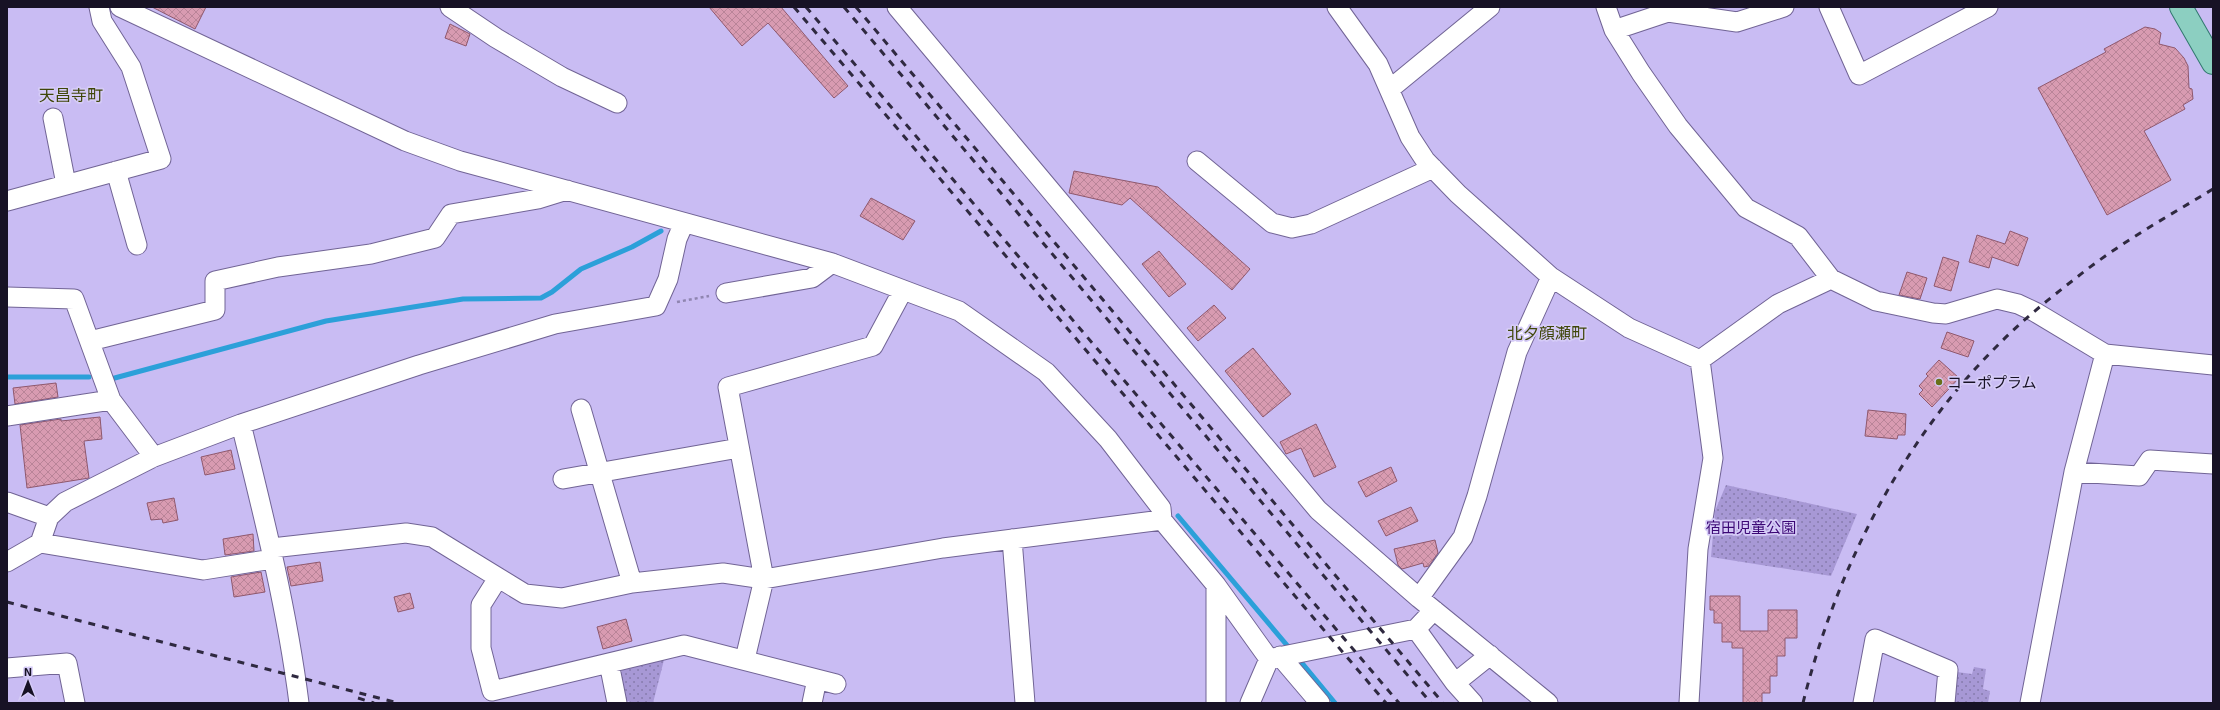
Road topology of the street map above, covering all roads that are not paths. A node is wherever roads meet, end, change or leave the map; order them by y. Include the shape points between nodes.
1 (99, 7) edge
2 (120, 7) edge
3 (450, 7) edge
4 (897, 7) edge
5 (1337, 7) edge
6 (1490, 7) edge
7 (1606, 7) edge
8 (1784, 7) edge
9 (1829, 7) edge
10 (1988, 7) edge
11 (2181, 7) edge
12 (1614, 30) junction
13 (2213, 63) edge
14 (1390, 89) junction
15 (617, 103) dead end
16 (53, 118) dead end
17 (1197, 161) dead end
18 (1433, 168) junction
19 (116, 171) junction
20 (66, 184) junction
21 (567, 190) junction
22 (7, 201) edge
23 (684, 223) junction
24 (137, 246) dead end
25 (832, 263) junction
26 (1551, 277) junction
27 (1830, 279) junction
28 (903, 290) junction
29 (726, 293) road end
30 (7, 297) edge
31 (90, 341) junction
32 (2105, 354) junction
33 (1700, 360) junction
34 (2213, 365) edge
35 (111, 400) junction
36 (581, 409) dead end
37 (7, 416) edge
38 (241, 424) junction
39 (739, 448) junction
40 (154, 457) junction
41 (2213, 464) edge
42 (2074, 472) junction
43 (601, 474) junction
44 (563, 479) dead end
45 (7, 502) edge
46 (49, 517) junction
47 (1162, 520) junction
48 (1012, 539) junction
49 (40, 543) junction
50 (272, 553) junction
51 (7, 562) edge
52 (498, 578) junction
53 (764, 578) junction
54 (632, 583) junction
55 (1216, 585) junction
56 (1419, 598) junction
57 (1434, 610) junction
58 (1416, 630) junction
59 (1490, 656) junction
60 (1275, 658) junction
61 (745, 659) junction
62 (609, 663) junction
63 (7, 668) edge
64 (817, 679) junction
65 (1455, 683) junction
66 (836, 684) dead end
67 (75, 703) edge
68 (299, 703) edge
69 (617, 703) edge
70 (812, 703) edge
71 (1025, 703) edge
72 (1216, 703) edge
73 (1250, 703) edge
74 (1320, 703) edge
75 (1473, 703) edge
76 (1548, 703) edge
77 (1689, 703) edge
78 (1863, 703) edge
79 (1945, 703) edge
80 (2030, 703) edge

1 - 19 street via 102,21 131,67 161,159
2 - 21 street via 405,141 460,160
3 - 15 street via 562,77
4 - 56 street via 1318,510
5 - 14 street via 1378,64
6 - 14 street
7 - 12 street
8 - 12 street via 1737,22 1668,12
9 - 10 street via 1859,75
11 - 13 main road
12 - 27 street via 1640,73 1678,126 1746,208 1798,236
14 - 18 street via 1410,137
16 - 20 street
17 - 18 street via 1272,223 1292,228 1311,224
18 - 26 street via 1469,205
19 - 20 street
19 - 24 street
20 - 22 street
21 - 23 street
21 - 31 street via 538,199 451,214 435,238 385,251 278,266 215,280 215,310
23 - 25 street
23 - 38 street via 677,239 668,279 656,306 555,324 419,365
25 - 28 street
25 - 29 street via 812,278
26 - 33 street via 1629,328
26 - 56 street via 1517,352 1463,537
27 - 32 street via 1876,301 1933,313 1946,314 1997,299 2018,304
27 - 33 street via 1778,304
28 - 39 street via 873,346 728,386
28 - 47 street via 959,312 1046,372 1108,439 1161,508
30 - 31 street via 74,299
31 - 35 street
32 - 34 street
32 - 42 street
33 - 77 street via 1713,458 1698,549
35 - 37 street
35 - 40 street
36 - 43 street
38 - 40 street
38 - 50 street
39 - 43 street
39 - 53 street
40 - 46 street via 65,502
41 - 42 street via 2150,460 2138,476
42 - 80 street
43 - 44 street
43 - 54 street
45 - 46 street
46 - 49 street
47 - 48 street
47 - 55 street
48 - 53 street
48 - 71 street
49 - 50 street via 203,570
49 - 51 street
50 - 52 street via 413,534 432,537
50 - 68 street
52 - 54 street via 525,594 562,598
52 - 62 street via 481,605 481,648 492,691
53 - 54 street via 723,573
53 - 61 street
55 - 60 street
55 - 72 street
56 - 57 street
57 - 58 street
57 - 59 street
58 - 60 street
58 - 65 street
59 - 65 street
59 - 76 street
60 - 73 street
60 - 74 street
61 - 62 street via 684,645
61 - 64 street
62 - 69 street
63 - 67 street via 67,663
64 - 66 street
64 - 70 street
65 - 75 street
78 - 79 street via 1875,639 1948,670

